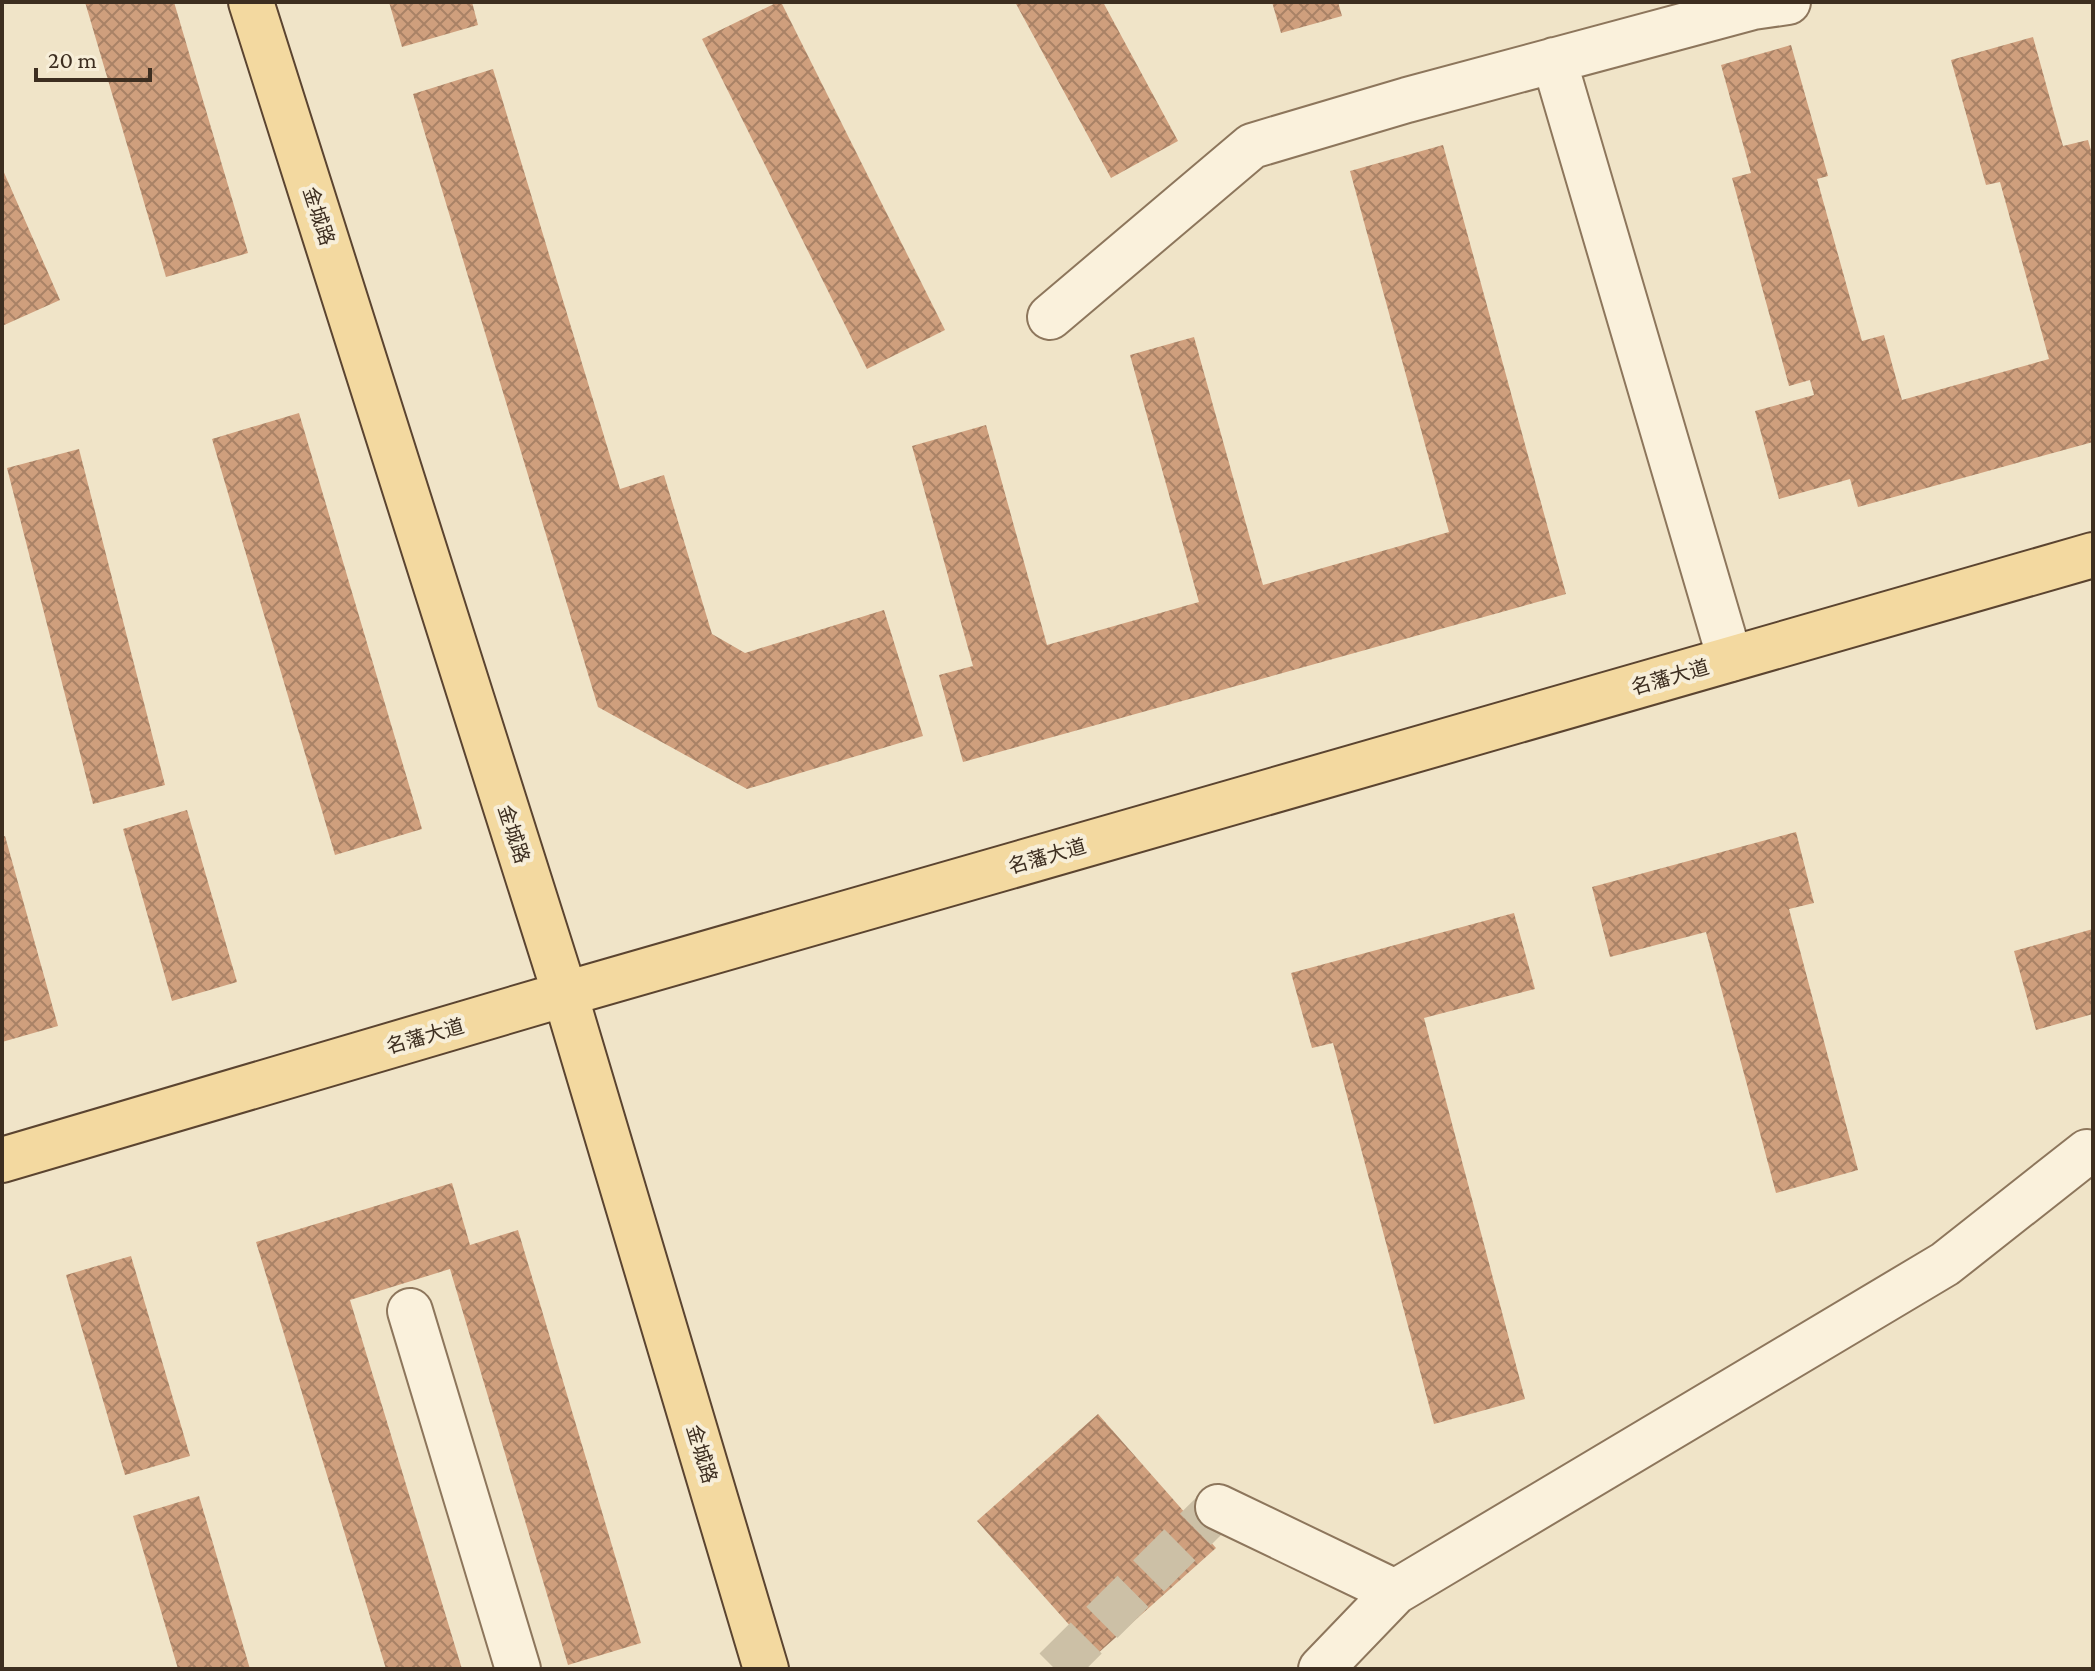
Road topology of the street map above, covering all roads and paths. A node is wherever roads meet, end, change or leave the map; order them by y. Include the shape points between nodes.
1 (251, 2) edge
2 (1788, 2) edge
3 (1554, 60) junction
4 (1050, 317) dead end
5 (2093, 555) edge
6 (1730, 659) junction
7 (565, 994) junction
8 (2087, 1152) dead end
9 (2, 1160) edge
10 (410, 1311) dead end
11 (1218, 1507) dead end
12 (1395, 1592) junction
13 (518, 1669) edge
14 (766, 1669) edge
15 (1321, 1669) edge

1 - 7 main road, 金城路
2 - 3 street
3 - 4 street via 1252,146
3 - 6 street
5 - 6 main road, 名藩大道
6 - 7 main road, 名藩大道
7 - 9 main road, 名藩大道
7 - 14 main road, 金城路
8 - 12 street via 1945,1264
10 - 13 street
11 - 12 street
12 - 15 street

